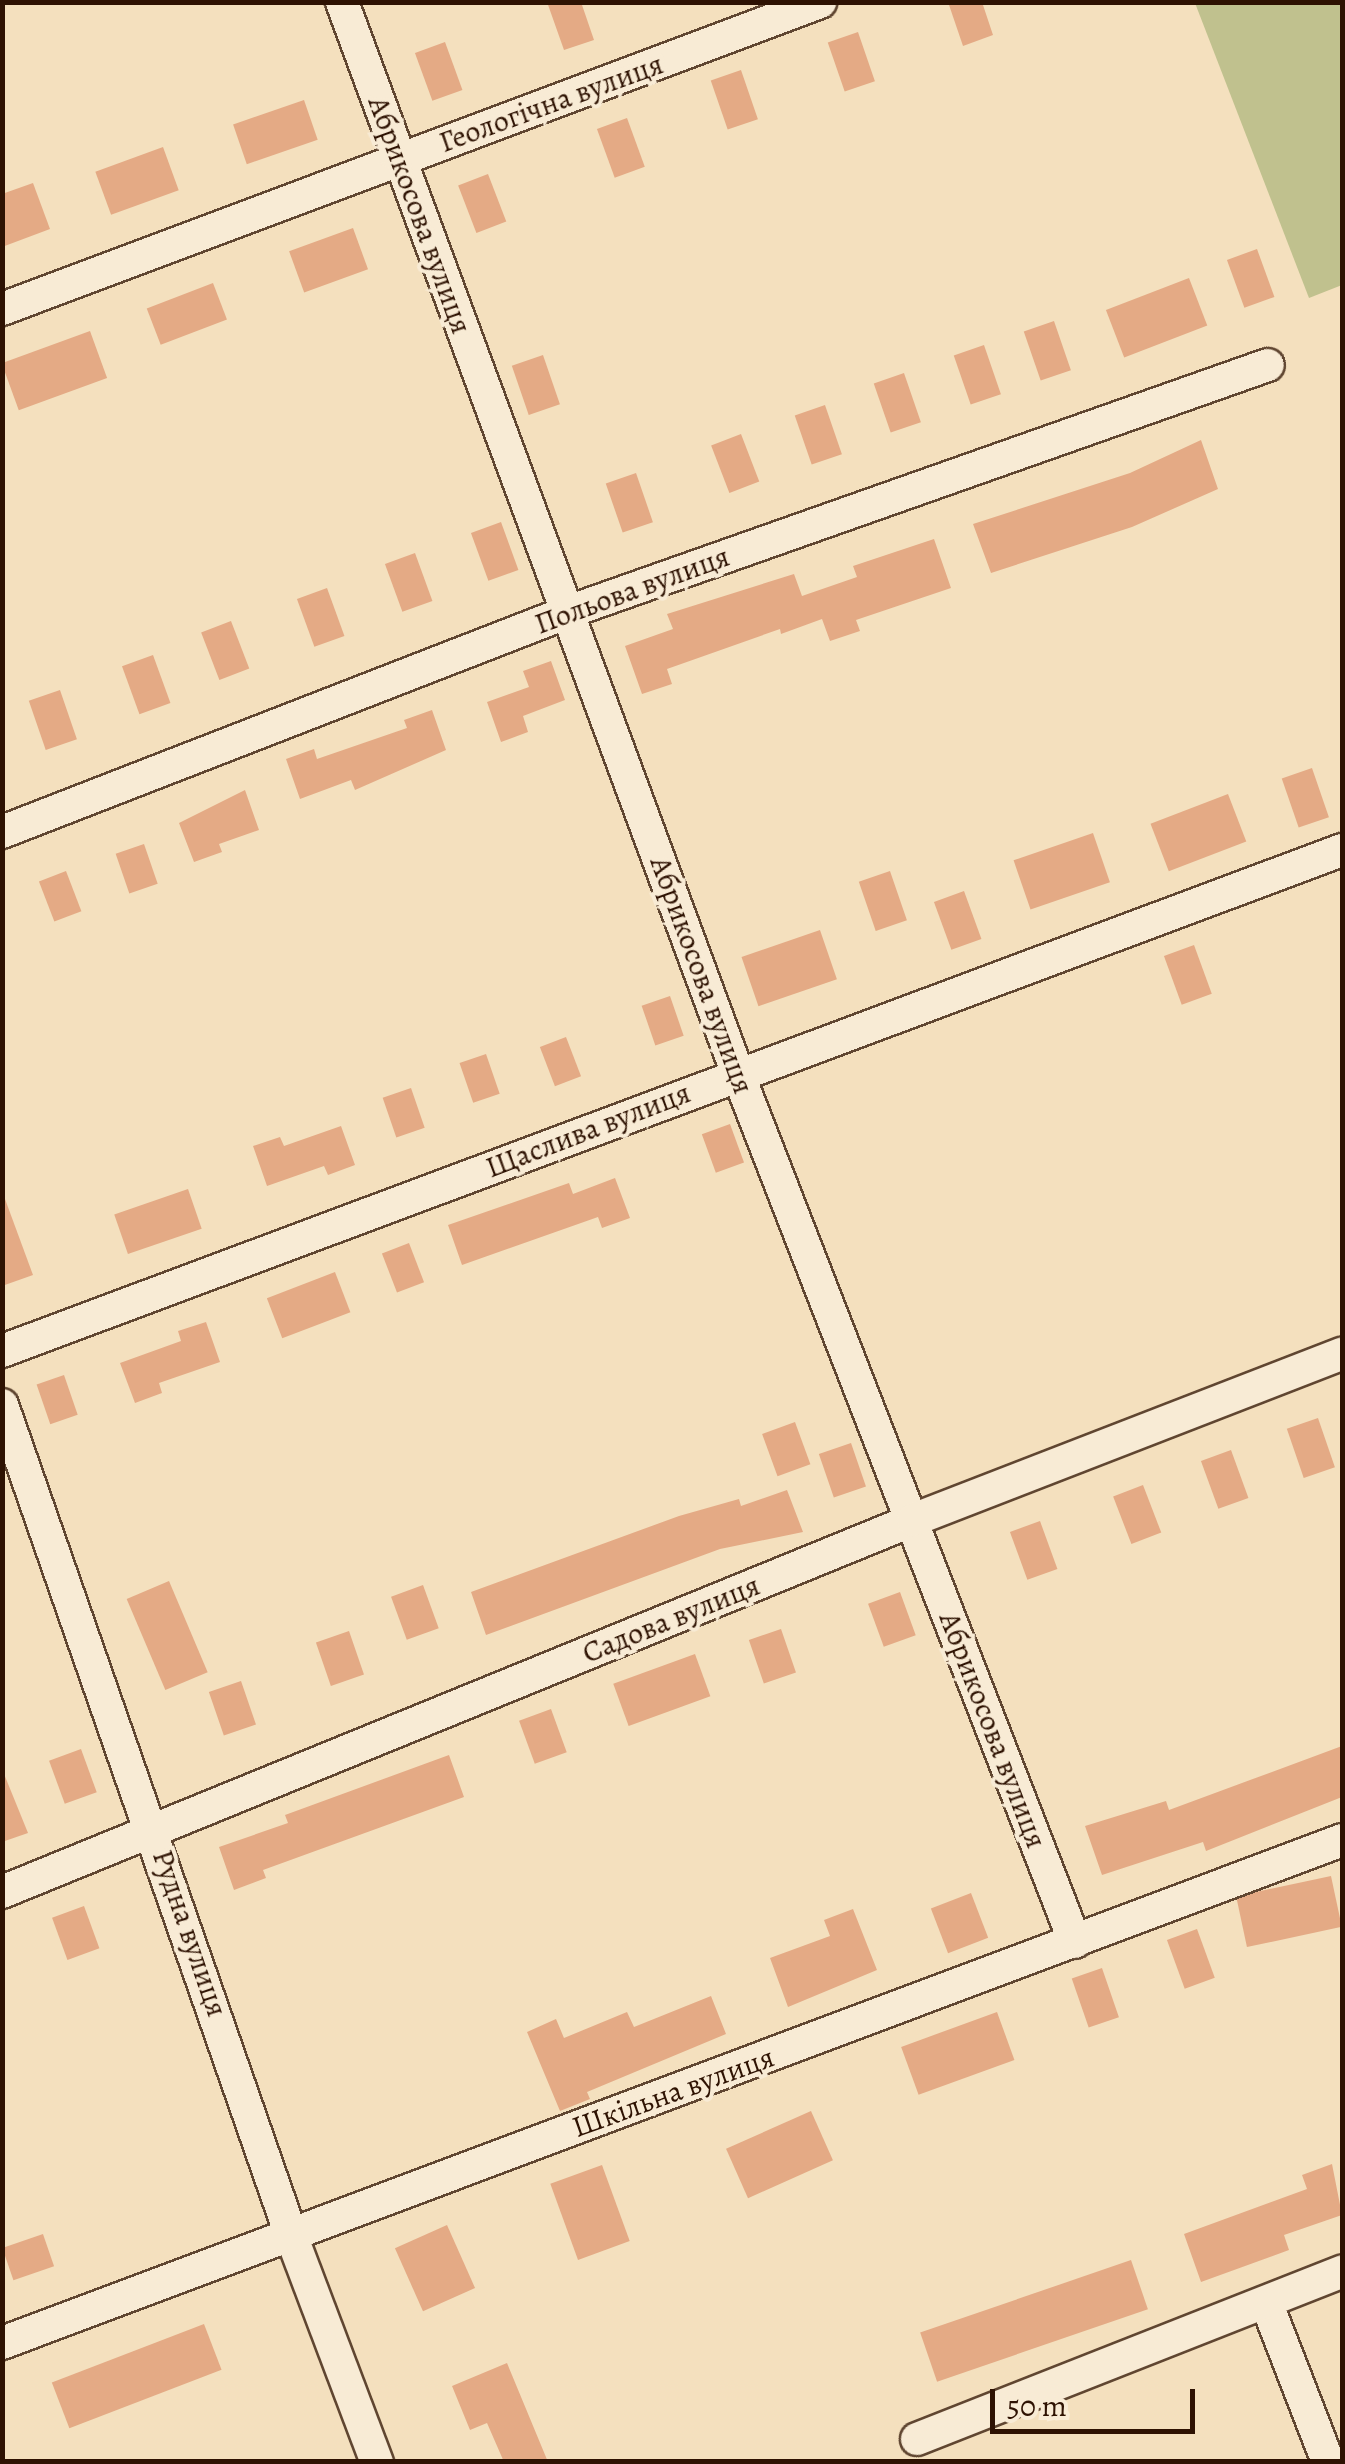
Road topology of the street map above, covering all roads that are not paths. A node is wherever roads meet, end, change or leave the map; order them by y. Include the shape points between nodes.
1 (342, 2) edge
2 (820, 2) edge
3 (398, 160) junction
4 (2, 309) edge
5 (1268, 364) dead end
6 (568, 612) junction
7 (2, 832) edge
8 (1342, 850) edge
9 (738, 1074) junction
10 (2, 1351) edge
11 (1342, 1354) edge
12 (2, 1405) edge
13 (913, 1520) junction
14 (156, 1832) junction
15 (1342, 1840) edge
16 (2, 1892) edge
17 (1074, 1942) junction
18 (291, 2235) junction
19 (1342, 2272) edge
20 (1266, 2302) junction
21 (2, 2343) edge
22 (917, 2439) dead end
23 (377, 2462) edge
24 (1328, 2462) edge

1 - 3 street, Абрикосова вулиця
2 - 3 street, Геологічна вулиця
3 - 4 street, Геологічна вулиця
3 - 6 street, Абрикосова вулиця
5 - 6 street, Польова вулиця
6 - 7 street, Польова вулиця
6 - 9 street, Абрикосова вулиця
8 - 9 street, Щаслива вулиця
9 - 10 street, Щаслива вулиця
9 - 13 street, Абрикосова вулиця
11 - 13 street, Садова вулиця
12 - 14 street, Рудна вулиця
13 - 14 street, Садова вулиця
13 - 17 street, Абрикосова вулиця
14 - 16 street, Садова вулиця
14 - 18 street, Рудна вулиця
15 - 17 street, Шкільна вулиця
17 - 18 street, Шкільна вулиця
18 - 21 street, Шкільна вулиця
18 - 23 street, Рудна вулиця
19 - 20 street
20 - 22 street
20 - 24 street

